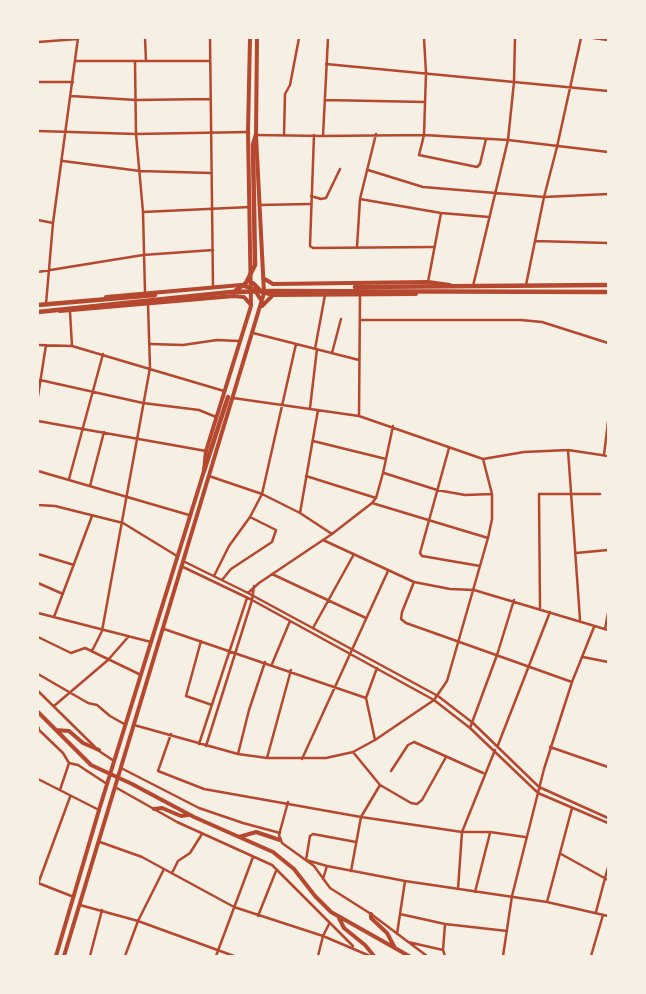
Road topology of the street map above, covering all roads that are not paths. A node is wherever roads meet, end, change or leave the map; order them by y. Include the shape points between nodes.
1 (78, 38) edge
2 (145, 38) edge
3 (210, 38) edge
4 (250, 38) edge
5 (256, 38) edge
6 (300, 38) edge
7 (328, 38) edge
8 (424, 38) edge
9 (515, 38) edge
10 (581, 38) edge
11 (593, 38) edge
12 (608, 40) edge
13 (38, 42) edge
14 (76, 61) junction
15 (135, 61) junction
16 (146, 61) junction
17 (210, 61) junction
18 (326, 64) junction
19 (426, 73) junction
20 (38, 82) edge
21 (73, 82) junction
22 (514, 82) junction
23 (570, 88) junction
24 (608, 91) edge
25 (71, 96) junction
26 (210, 99) junction
27 (136, 100) junction
28 (325, 100) junction
29 (425, 102) junction
30 (38, 131) edge
31 (66, 132) junction
32 (210, 132) junction
33 (248, 132) junction
34 (136, 134) junction
35 (376, 134) junction
36 (424, 134) junction
37 (256, 135) junction
38 (284, 135) junction
39 (314, 135) junction
40 (323, 136) junction
41 (487, 139) junction
42 (508, 140) junction
43 (557, 147) junction
44 (608, 152) edge
45 (63, 161) junction
46 (340, 169) dead end
47 (368, 170) junction
48 (140, 171) junction
49 (211, 173) junction
50 (496, 192) junction
51 (608, 194) edge
52 (310, 196) junction
53 (544, 197) junction
54 (360, 199) junction
55 (310, 204) junction
56 (259, 205) junction
57 (250, 207) junction
58 (212, 209) junction
59 (143, 212) junction
60 (441, 213) junction
61 (489, 217) junction
62 (38, 220) edge
63 (53, 223) junction
64 (536, 241) junction
65 (260, 243) junction
66 (608, 243) edge
67 (251, 244) junction
68 (357, 247) junction
69 (433, 247) junction
70 (213, 250) junction
71 (143, 255) junction
72 (252, 269) junction
73 (49, 270) junction
74 (38, 272) edge
75 (263, 278) junction
76 (252, 281) junction
77 (428, 282) junction
78 (300, 284) junction
79 (238, 285) junction
80 (452, 285) junction
81 (608, 285) edge
82 (213, 286) junction
83 (226, 286) junction
84 (526, 286) junction
85 (252, 288) junction
86 (473, 288) junction
87 (355, 289) junction
88 (448, 290) junction
89 (145, 292) junction
90 (231, 292) junction
91 (608, 292) edge
92 (264, 293) junction
93 (360, 294) junction
94 (272, 295) junction
95 (300, 295) junction
96 (325, 295) junction
97 (226, 296) junction
98 (155, 298) junction
99 (89, 300) junction
100 (262, 302) junction
101 (46, 304) junction
102 (148, 304) junction
103 (38, 305) edge
104 (251, 306) junction
105 (260, 308) junction
106 (46, 311) junction
107 (38, 312) edge
108 (70, 312) junction
109 (341, 319) dead end
110 (360, 320) junction
111 (246, 325) junction
112 (255, 326) junction
113 (253, 333) junction
114 (241, 341) junction
115 (608, 343) edge
116 (151, 344) junction
117 (296, 344) junction
118 (38, 345) edge
119 (46, 345) junction
120 (72, 346) junction
121 (316, 349) junction
122 (332, 353) junction
123 (103, 354) junction
124 (359, 360) junction
125 (150, 368) junction
126 (40, 380) junction
127 (38, 388) edge
128 (226, 391) junction
129 (94, 392) junction
130 (38, 396) edge
131 (231, 397) junction
132 (143, 403) junction
133 (283, 404) junction
134 (310, 408) junction
135 (318, 410) junction
136 (359, 416) junction
137 (218, 417) junction
138 (38, 421) edge
139 (608, 422) edge
140 (394, 426) junction
141 (83, 429) junction
142 (104, 432) junction
143 (138, 439) junction
144 (312, 441) junction
145 (449, 448) junction
146 (568, 450) junction
147 (206, 451) junction
148 (604, 455) junction
149 (608, 456) edge
150 (387, 459) junction
151 (483, 459) junction
152 (204, 471) junction
153 (38, 472) edge
154 (383, 473) junction
155 (209, 476) junction
156 (306, 476) junction
157 (69, 479) junction
158 (90, 486) junction
159 (437, 490) junction
160 (571, 493) junction
161 (262, 494) junction
162 (492, 494) junction
163 (600, 494) dead end
164 (128, 498) junction
165 (376, 498) junction
166 (372, 503) junction
167 (38, 505) edge
168 (300, 513) junction
169 (189, 515) junction
170 (92, 516) junction
171 (250, 517) junction
172 (429, 519) junction
173 (123, 523) junction
174 (332, 534) junction
175 (488, 538) junction
176 (323, 540) junction
177 (608, 550) edge
178 (576, 552) junction
179 (38, 554) edge
180 (354, 554) junction
181 (176, 556) junction
182 (182, 564) junction
183 (74, 565) junction
184 (480, 566) junction
185 (388, 571) junction
186 (272, 574) junction
187 (214, 576) junction
188 (222, 580) junction
189 (414, 582) junction
190 (38, 583) edge
191 (254, 586) junction
192 (474, 590) junction
193 (248, 593) junction
194 (63, 594) junction
195 (253, 596) junction
196 (247, 598) junction
197 (252, 600) junction
198 (330, 600) junction
199 (514, 600) junction
200 (540, 608) junction
201 (550, 612) junction
202 (38, 613) edge
203 (608, 613) edge
204 (54, 618) junction
205 (366, 618) junction
206 (580, 620) junction
207 (290, 621) junction
208 (594, 627) junction
209 (313, 628) junction
210 (164, 629) junction
211 (604, 629) junction
212 (608, 630) edge
213 (102, 631) junction
214 (129, 636) junction
215 (38, 637) edge
216 (201, 641) junction
217 (151, 642) junction
218 (459, 643) junction
219 (230, 650) junction
220 (92, 651) junction
221 (235, 652) junction
222 (350, 652) junction
223 (497, 655) junction
224 (583, 656) junction
225 (108, 660) junction
226 (265, 662) junction
227 (608, 662) edge
228 (272, 664) junction
229 (528, 666) junction
230 (377, 668) junction
231 (291, 670) junction
232 (38, 674) edge
233 (141, 675) junction
234 (572, 682) junction
235 (334, 686) junction
236 (38, 692) edge
237 (70, 692) junction
238 (438, 696) junction
239 (366, 698) junction
240 (434, 700) junction
241 (212, 704) junction
242 (54, 706) junction
243 (38, 712) edge
244 (474, 723) junction
245 (127, 725) junction
246 (134, 725) junction
247 (470, 728) junction
248 (38, 729) edge
249 (56, 730) junction
250 (171, 734) junction
251 (375, 740) junction
252 (199, 744) junction
253 (498, 745) junction
254 (206, 746) junction
255 (550, 747) junction
256 (99, 750) junction
257 (495, 750) junction
258 (353, 752) junction
259 (238, 754) junction
260 (446, 757) junction
261 (267, 758) junction
262 (302, 758) junction
263 (114, 761) junction
264 (69, 763) junction
265 (608, 767) edge
266 (121, 768) junction
267 (392, 771) dead end
268 (484, 774) junction
269 (38, 781) edge
270 (106, 784) junction
271 (380, 785) junction
272 (114, 787) junction
273 (539, 787) junction
274 (60, 790) junction
275 (538, 792) junction
276 (70, 797) junction
277 (288, 802) junction
278 (572, 808) junction
279 (154, 809) junction
280 (99, 810) junction
281 (188, 815) junction
282 (362, 817) junction
283 (608, 818) edge
284 (608, 822) edge
285 (462, 832) junction
286 (490, 832) junction
287 (280, 833) junction
288 (202, 834) junction
289 (239, 837) junction
290 (525, 837) junction
291 (280, 840) junction
292 (100, 842) junction
293 (356, 842) junction
294 (561, 854) junction
295 (253, 857) junction
296 (306, 860) junction
297 (326, 866) junction
298 (608, 867) edge
299 (164, 868) junction
300 (276, 871) junction
301 (351, 871) junction
302 (172, 873) junction
303 (323, 879) junction
304 (405, 880) junction
305 (607, 880) edge
306 (38, 883) edge
307 (458, 889) junction
308 (475, 892) junction
309 (512, 896) junction
310 (74, 897) junction
311 (547, 902) junction
312 (80, 905) junction
313 (234, 908) junction
314 (102, 910) junction
315 (596, 912) junction
316 (372, 914) junction
317 (400, 914) junction
318 (603, 914) junction
319 (258, 916) junction
320 (608, 916) edge
321 (339, 918) junction
322 (138, 922) junction
323 (329, 924) junction
324 (445, 924) junction
325 (507, 931) junction
326 (397, 934) junction
327 (323, 936) junction
328 (407, 942) junction
329 (395, 948) junction
330 (356, 949) junction
331 (443, 950) junction
332 (218, 951) junction
333 (56, 956) edge
334 (64, 956) edge
335 (90, 956) edge
336 (125, 956) edge
337 (216, 956) edge
338 (234, 956) edge
339 (318, 956) edge
340 (370, 956) edge
341 (374, 956) edge
342 (409, 956) edge
343 (427, 956) edge
344 (446, 956) edge
345 (503, 956) edge
346 (591, 956) edge

1 - 13 street
1 - 14 street
2 - 16 street
3 - 17 street
4 - 33 main road
5 - 37 main road
6 - 38 street via 290,86 285,94
7 - 18 street
8 - 19 street
9 - 22 street
10 - 23 street
11 - 12 street
14 - 15 street
14 - 21 street
15 - 16 street
15 - 27 street
16 - 17 street
17 - 26 street
18 - 19 street
18 - 28 street
19 - 22 street
19 - 29 street
20 - 21 street
21 - 25 street
22 - 23 street
22 - 42 street
23 - 24 street
23 - 43 street
25 - 27 street
25 - 31 street
26 - 27 street
26 - 32 street
27 - 34 street
28 - 29 street
28 - 40 street
29 - 36 street
30 - 31 street
31 - 34 street
31 - 45 street
32 - 33 street
32 - 34 street
32 - 49 street
33 - 57 main road
34 - 48 street
35 - 36 street
35 - 40 street
35 - 47 street
36 - 41 street
36 - 41 street via 419,152 421,156 477,168
37 - 38 street
37 - 56 main road
37 - 90 main road via 253,145 255,266 246,282
38 - 39 street
39 - 40 street
39 - 52 street
41 - 42 street
42 - 43 street
42 - 50 street
43 - 44 street
43 - 53 street
45 - 48 street
45 - 63 street
46 - 52 street via 326,198
47 - 50 street via 416,186
47 - 54 street
48 - 49 street
48 - 59 street
49 - 58 street
50 - 53 street
50 - 61 street
51 - 53 street
52 - 55 street
53 - 64 street
54 - 60 street
54 - 68 street
55 - 56 street
55 - 68 street via 310,246
56 - 65 main road
57 - 58 street
57 - 67 main road
58 - 59 street
58 - 70 street
59 - 71 street
60 - 61 street
60 - 69 street
61 - 86 street
62 - 63 street
63 - 73 street
64 - 66 street
64 - 84 street
65 - 67 main road via 255,248
65 - 75 main road
67 - 72 main road
68 - 69 street
69 - 77 street
70 - 71 street
70 - 82 street
71 - 73 street
71 - 89 street
72 - 76 main road
72 - 79 main road
73 - 74 street
73 - 101 street
75 - 78 main road via 273,284
75 - 92 main road
76 - 85 main road
76 - 92 main road
77 - 78 main road
77 - 80 main road
78 - 95 main road via 295,290
79 - 83 main road
79 - 85 main road
80 - 86 main road
80 - 87 main road
81 - 84 main road
82 - 83 main road
82 - 89 main road
83 - 97 main road via 231,290
84 - 86 main road
85 - 100 main road
85 - 104 main road
86 - 88 main road
86 - 91 main road
87 - 88 main road
87 - 90 main road
88 - 93 main road
89 - 99 main road
90 - 98 main road
92 - 94 main road
92 - 100 main road
93 - 96 main road
93 - 110 street
94 - 95 main road
94 - 105 main road
95 - 96 main road
96 - 121 street
97 - 102 main road
97 - 104 main road via 244,297
98 - 99 main road
98 - 106 main road
99 - 101 main road
100 - 105 main road
101 - 103 main road
102 - 108 main road
102 - 116 street
104 - 111 main road
105 - 112 main road
106 - 107 main road
106 - 108 main road
108 - 120 street
109 - 122 street
110 - 115 street via 521,320 542,322
110 - 124 street
111 - 112 main road via 251,322
111 - 114 main road
112 - 113 main road
113 - 117 street
113 - 131 main road
114 - 116 street
114 - 128 main road
116 - 125 street
117 - 121 street
117 - 133 street
118 - 119 street
119 - 120 street
119 - 126 street
120 - 123 street
121 - 122 street
121 - 134 street
122 - 124 street
123 - 125 street
123 - 129 street
124 - 136 street
125 - 128 street
125 - 132 street
126 - 127 street
126 - 129 street
127 - 130 street
128 - 137 main road
129 - 132 street
129 - 141 street
131 - 133 street
131 - 152 main road
131 - 155 main road
132 - 137 street via 199,410
132 - 143 street
133 - 134 street
133 - 161 street
134 - 135 street
135 - 136 street
135 - 144 street
136 - 140 street
137 - 147 main road
138 - 141 street
139 - 148 street
140 - 145 street
140 - 150 street
141 - 142 street
141 - 157 street
142 - 143 street
142 - 158 street
143 - 147 street
143 - 164 street
144 - 150 street
144 - 156 street
145 - 151 street
145 - 159 street
146 - 148 street
146 - 151 street via 524,452
146 - 160 street
147 - 152 main road
148 - 149 street
150 - 154 street
151 - 162 street
152 - 169 main road
153 - 157 street
154 - 159 street
154 - 165 street
155 - 161 street
155 - 182 main road
156 - 165 street
156 - 168 street
157 - 158 street
158 - 164 street
159 - 162 street
159 - 172 street
160 - 163 street
160 - 178 street
160 - 200 street via 539,494
161 - 168 street
161 - 171 street
162 - 175 street
164 - 169 street
164 - 173 street
165 - 166 street
166 - 172 street
166 - 174 street
167 - 170 street
168 - 174 street
169 - 181 main road
170 - 173 street
170 - 183 street
171 - 187 street via 229,546
171 - 188 street via 276,530 272,542 231,568
172 - 175 street
172 - 184 street via 419,549 422,556
173 - 181 street
173 - 213 street
174 - 176 street
175 - 184 street
176 - 180 street
176 - 186 street
177 - 178 street
178 - 206 street
179 - 183 street
180 - 185 street
180 - 198 street
181 - 217 main road
182 - 187 street
182 - 196 street
182 - 210 main road
183 - 194 street
184 - 192 street
185 - 189 street
185 - 205 street
186 - 191 street
186 - 198 street
187 - 188 street
188 - 193 street
189 - 192 street
189 - 218 street via 401,619
190 - 194 street
191 - 193 street
191 - 195 street
192 - 199 street
192 - 218 street
193 - 195 street
193 - 196 street
194 - 204 street
195 - 197 street
195 - 209 street
196 - 197 street
196 - 219 street
197 - 207 street
197 - 221 street
198 - 205 street
198 - 209 street
199 - 200 street
199 - 223 street
200 - 201 street
201 - 206 street
201 - 229 street
202 - 204 street
203 - 211 street
204 - 213 street
205 - 222 street
206 - 208 street
207 - 222 street
207 - 228 street
208 - 211 street
208 - 224 street
209 - 222 street
210 - 216 street
210 - 246 main road
211 - 212 street
213 - 214 street
213 - 220 street
214 - 217 street
214 - 225 street
215 - 220 street via 72,653 82,648
216 - 219 street
216 - 241 street via 186,696
217 - 233 main road
218 - 223 street
218 - 238 street via 447,681
219 - 221 street
219 - 241 street
220 - 225 street
221 - 226 street
221 - 254 street
222 - 230 street
222 - 235 street
222 - 238 street
223 - 229 street
223 - 244 street
224 - 227 street
224 - 234 street
225 - 233 street
225 - 237 street
226 - 228 street
226 - 259 street
228 - 231 street
229 - 234 street
229 - 253 street
230 - 239 street
230 - 240 street
231 - 235 street
231 - 261 street
232 - 237 street
233 - 245 main road
234 - 255 street
235 - 239 street
235 - 262 street
236 - 242 street
237 - 242 street
237 - 245 street
238 - 240 street
238 - 244 street
239 - 251 street
240 - 247 street
240 - 251 street
241 - 252 street
242 - 256 street
243 - 249 main road
244 - 247 street
244 - 253 street
245 - 246 main road
245 - 263 main road
246 - 250 street
246 - 266 main road
247 - 257 street
248 - 264 street
249 - 256 main road via 69,731 83,743
249 - 281 main road via 91,766
250 - 252 street
250 - 277 street via 158,770 167,776 204,789
251 - 258 street
252 - 254 street
253 - 273 street
254 - 259 street
255 - 265 street
255 - 273 street
256 - 263 street
257 - 268 street
257 - 275 street
258 - 262 street via 326,758
258 - 271 street
259 - 261 street
260 - 267 street via 411,742
260 - 268 street
260 - 271 street via 417,804
261 - 262 street
263 - 270 main road
264 - 270 street via 78,765
264 - 274 street
266 - 272 main road
266 - 287 street via 199,808
268 - 285 street
269 - 274 street
270 - 280 main road
271 - 282 street
272 - 279 street
272 - 292 main road
273 - 275 street
273 - 283 street
274 - 276 street
275 - 278 street
275 - 290 street
276 - 280 street
276 - 306 street
277 - 282 street
277 - 287 street
278 - 284 street
278 - 294 street
279 - 281 main road
279 - 288 street
280 - 310 main road
281 - 289 main road
282 - 285 street
282 - 293 street
285 - 286 street
285 - 307 street
286 - 290 street
286 - 308 street
287 - 291 street
288 - 295 street
288 - 302 street via 190,853 178,861
289 - 291 main road via 256,832
289 - 321 main road via 284,860 323,905
290 - 309 street
291 - 296 street
292 - 299 street
292 - 312 main road
293 - 296 street via 313,834
293 - 301 street
294 - 305 street
294 - 311 street
295 - 300 street via 267,862
295 - 313 street
296 - 297 street
296 - 303 street
297 - 301 street
297 - 303 street
298 - 305 street
299 - 302 street
299 - 322 street
300 - 319 street
300 - 323 street
301 - 304 street
302 - 313 street
303 - 316 street via 333,890
304 - 307 street
304 - 317 street
305 - 315 street
306 - 310 street
307 - 308 street
308 - 309 street
309 - 311 street
309 - 325 street
310 - 333 main road
311 - 315 street
312 - 314 street
312 - 334 main road
313 - 319 street
313 - 332 street
314 - 322 street
314 - 335 street
315 - 318 street
316 - 326 street
316 - 329 main road via 371,918 387,933
317 - 324 street
317 - 326 street
318 - 320 street
318 - 346 street
319 - 327 street
321 - 329 main road
321 - 341 main road via 344,928
322 - 332 street
322 - 336 street
323 - 327 street
323 - 330 street
324 - 325 street
324 - 331 street
325 - 345 street
326 - 328 street
327 - 330 street
327 - 339 street
328 - 331 street
328 - 343 street
329 - 342 main road
330 - 340 street
331 - 344 street
332 - 337 street
332 - 338 street

